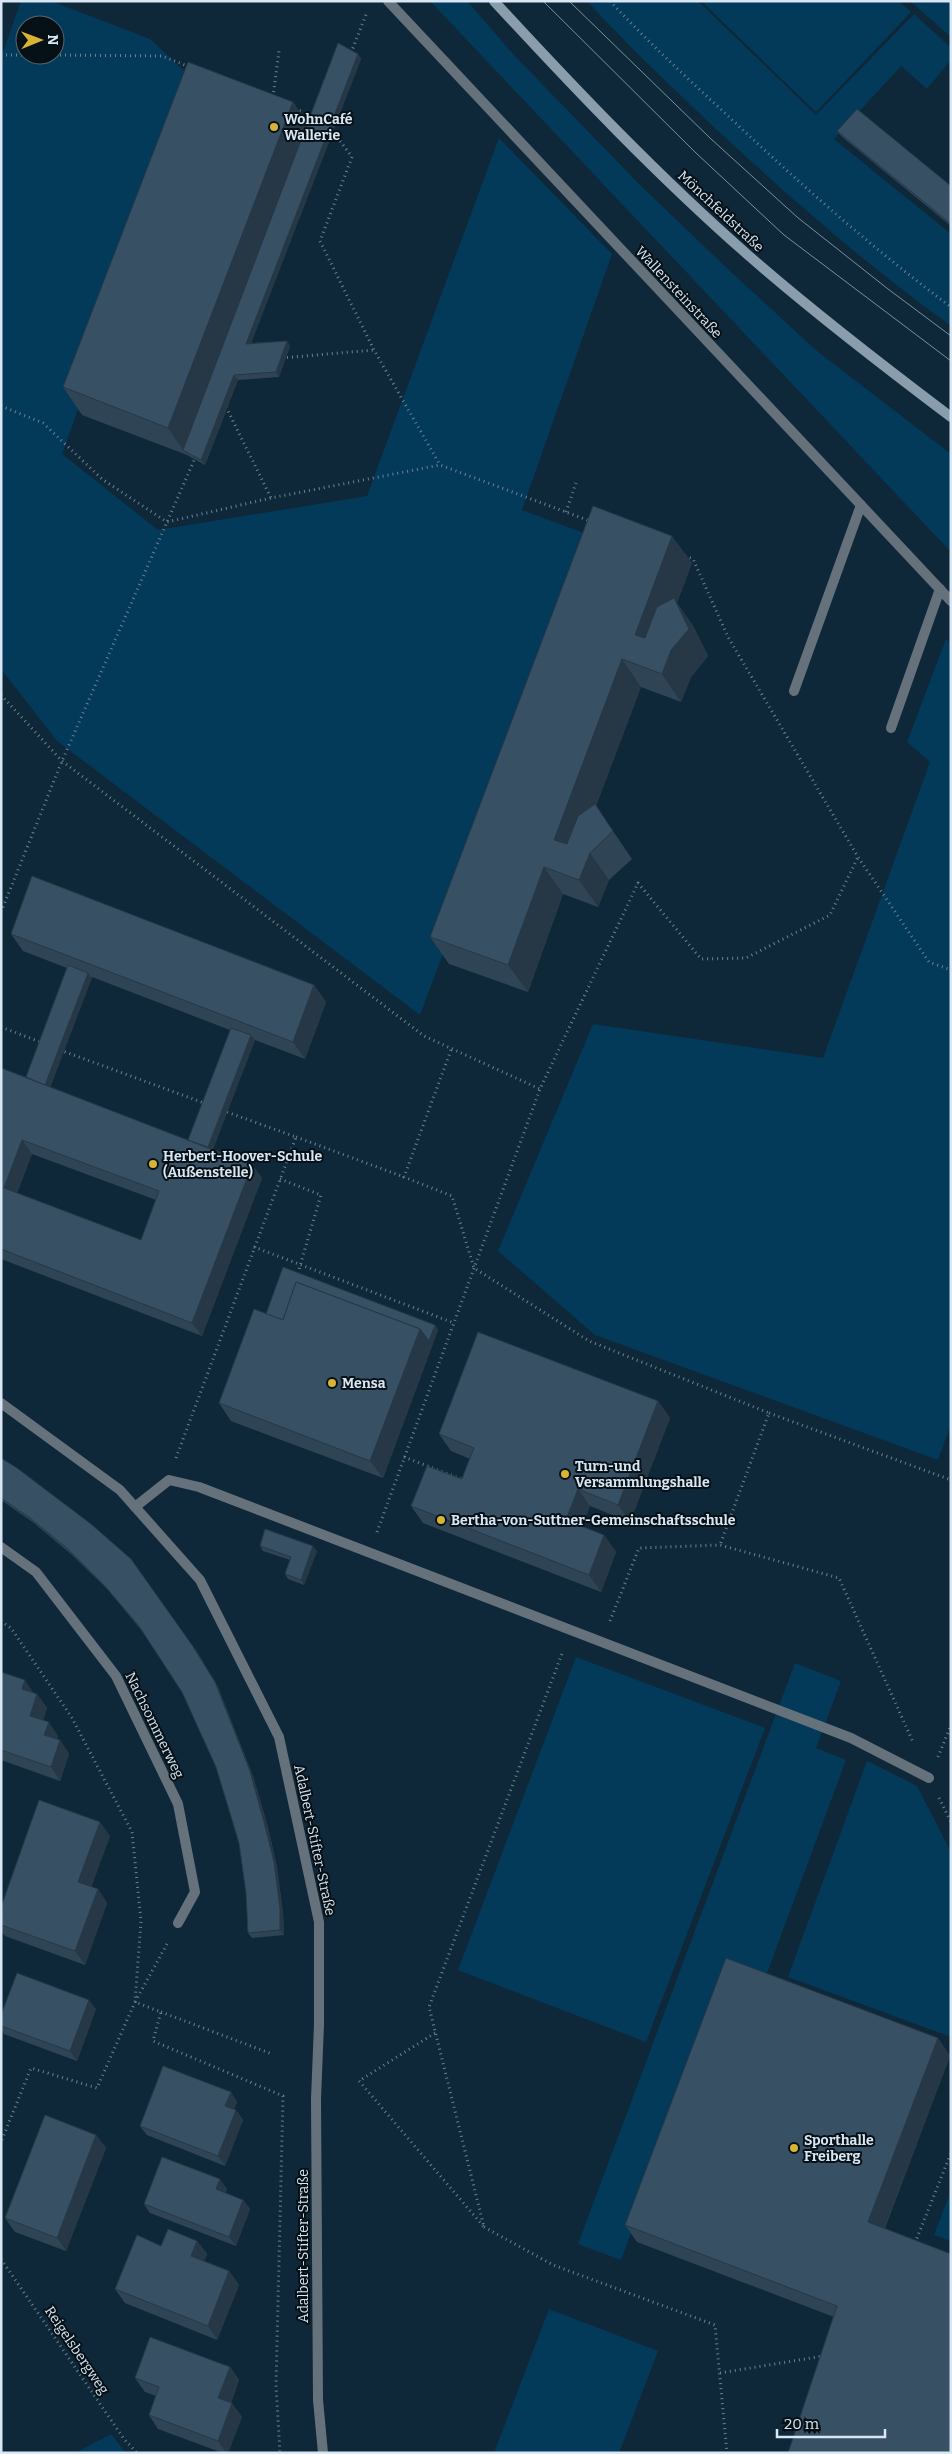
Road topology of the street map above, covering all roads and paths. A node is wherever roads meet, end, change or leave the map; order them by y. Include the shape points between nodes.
1 (388, 1) edge
2 (494, 1) edge
3 (610, 1) edge
4 (368, 10) dead end
5 (279, 51) dead end
6 (1, 55) edge
7 (15, 55) edge
8 (65, 55) edge
9 (350, 56) edge
10 (199, 70) edge
11 (263, 96) edge
12 (290, 106) edge
13 (316, 116) edge
14 (328, 125) edge
15 (951, 307) edge
16 (374, 350) junction
17 (274, 359) edge
18 (222, 398) edge
19 (1, 406) edge
20 (951, 417) edge
21 (198, 451) edge
22 (440, 465) junction
23 (576, 483) dead end
24 (271, 498) junction
25 (861, 505) junction
26 (566, 512) junction
27 (168, 522) junction
28 (593, 522) edge
29 (684, 556) dead end
30 (940, 589) junction
31 (951, 601) edge
32 (794, 691) dead end
33 (1, 695) edge
34 (891, 728) dead end
35 (62, 761) junction
36 (858, 857) junction
37 (1, 912) edge
38 (951, 970) edge
39 (1, 1028) edge
40 (47, 1045) edge
41 (56, 1048) edge
42 (451, 1050) junction
43 (540, 1089) junction
44 (213, 1106) edge
45 (222, 1110) edge
46 (296, 1138) junction
47 (404, 1177) junction
48 (280, 1179) junction
49 (254, 1248) junction
50 (301, 1265) junction
51 (474, 1268) junction
52 (297, 1276) edge
53 (454, 1323) junction
54 (1, 1403) edge
55 (769, 1413) junction
56 (404, 1457) junction
57 (169, 1480) junction
58 (951, 1480) edge
59 (469, 1482) edge
60 (135, 1508) junction
61 (720, 1545) junction
62 (1, 1546) edge
63 (370, 1553) junction
64 (1, 1621) edge
65 (571, 1629) junction
66 (602, 1641) junction
67 (951, 1725) edge
68 (929, 1778) junction
69 (951, 1822) edge
70 (178, 1923) joint
71 (135, 2002) junction
72 (161, 2012) junction
73 (435, 2033) junction
74 (272, 2054) dead end
75 (1, 2142) edge
76 (951, 2153) edge
77 (484, 2227) junction
78 (912, 2252) edge
79 (1, 2259) edge
80 (829, 2355) edge
81 (720, 2373) junction
82 (137, 2453) edge
83 (280, 2453) edge
84 (322, 2453) edge
85 (727, 2453) edge

1 - 25 street, Wallensteinstraße
2 - 20 main road, Mönchfeldstraße via 658,172 746,254 834,328
3 - 15 path via 794,178 909,276
4 - 9 path
5 - 11 path via 272,100
6 - 7 path
8 - 10 path via 162,56
12 - 13 path
14 - 16 path via 352,157 320,241
16 - 17 path
16 - 22 path
18 - 24 path
19 - 27 path via 43,422 102,479
21 - 27 path
22 - 24 path
22 - 26 path
23 - 26 path
24 - 27 path
25 - 30 street, Wallensteinstraße
25 - 32 street
26 - 28 path
27 - 35 path
29 - 36 path via 693,559 728,637
30 - 31 street, Wallensteinstraße
30 - 34 street
33 - 35 path
35 - 37 path
35 - 42 path via 424,1036
36 - 38 path via 929,962
36 - 43 path via 830,915 746,958 702,959 638,884
39 - 40 path
41 - 44 path
42 - 43 path
42 - 47 path
43 - 51 path
45 - 46 path
46 - 47 path
46 - 48 path
47 - 51 path via 452,1196
48 - 49 path
48 - 50 path via 321,1195
49 - 50 path
49 - 57 path via 179,1445
50 - 52 path
50 - 53 path
51 - 53 path
51 - 55 path via 589,1341
53 - 56 path
54 - 60 street, Adalbert-Stifter-Straße via 120,1490
55 - 58 path
55 - 61 path
56 - 59 path
56 - 63 path
57 - 60 street
57 - 63 street via 199,1487
60 - 84 street, Adalbert-Stifter-Straße via 200,1580 280,1737 319,1922 316,2099 318,2400
61 - 66 path via 639,1548
61 - 68 path via 839,1578
62 - 70 street, Nachsommerweg via 36,1572 116,1676 178,1804 195,1892
63 - 65 street
64 - 71 path via 10,1628 72,1718 132,1832 141,1921
65 - 66 street
65 - 73 path via 429,2007
66 - 68 street via 851,1738
67 - 68 path
68 - 69 path
70 - 71 path
71 - 72 path
71 - 75 path via 97,2088 31,2068
72 - 74 path
72 - 83 path via 153,2041 283,2096 276,2385
73 - 77 path
73 - 77 path via 359,2081
76 - 78 path
77 - 81 path via 553,2264 714,2325
79 - 82 path, Reigelsbergweg via 124,2439
80 - 81 path
81 - 85 path

